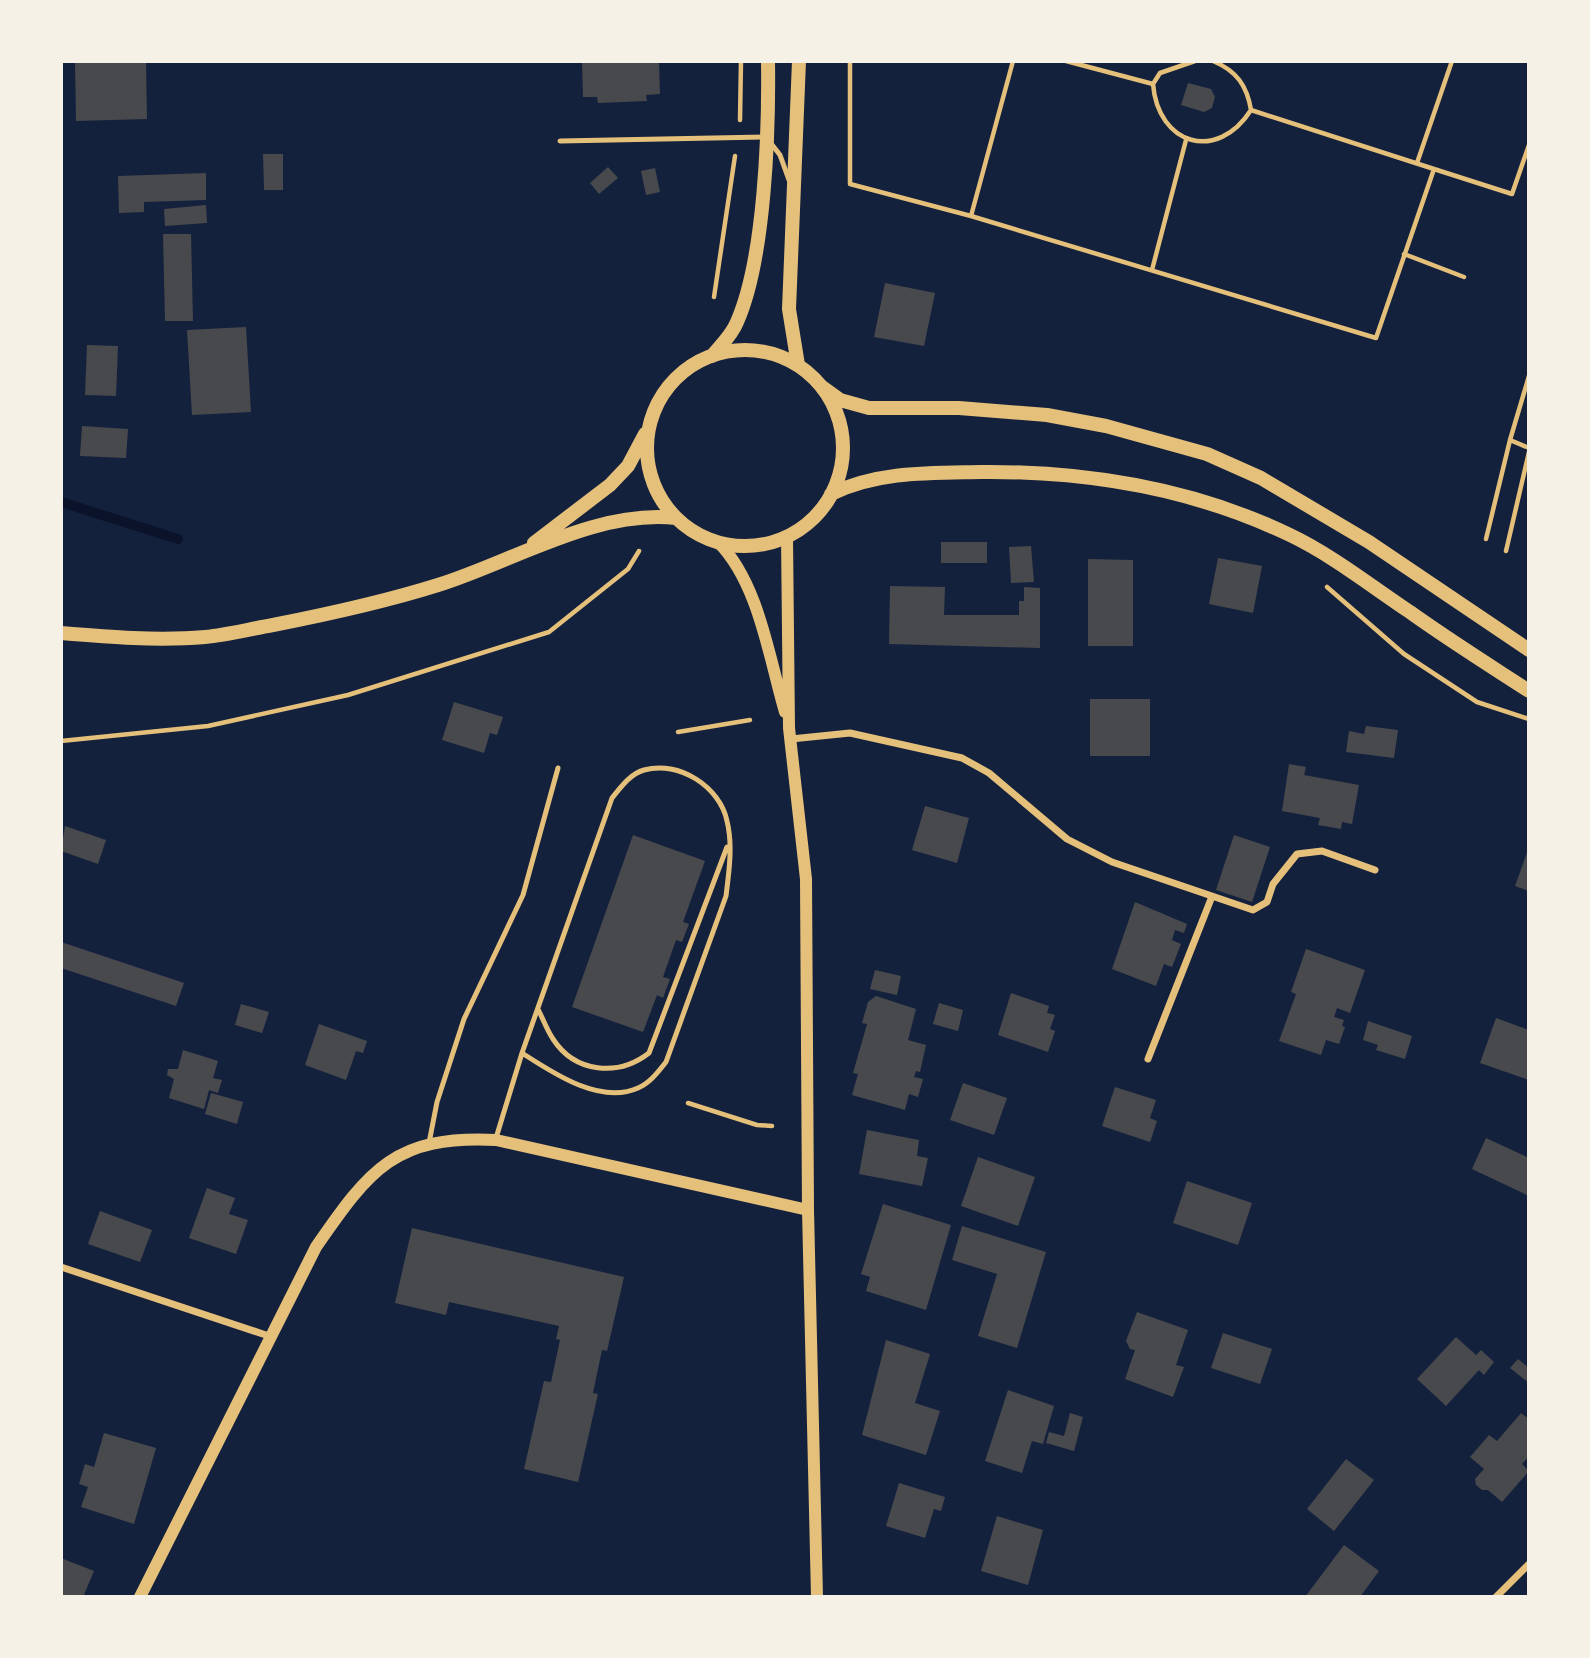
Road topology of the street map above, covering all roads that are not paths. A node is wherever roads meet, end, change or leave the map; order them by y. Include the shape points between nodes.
1 (768, 61) edge
2 (799, 61) edge
3 (766, 137) junction
4 (560, 141) dead end
5 (794, 194) junction
6 (712, 356) junction
7 (798, 365) junction
8 (822, 387) junction
9 (649, 427) junction
10 (831, 494) junction
11 (676, 518) junction
12 (786, 537) junction
13 (718, 542) junction
14 (527, 548) junction
15 (61, 633) edge
16 (1529, 650) edge
17 (1529, 691) edge
18 (790, 734) junction
19 (558, 768) dead end
20 (729, 841) junction
21 (1375, 870) dead end
22 (1211, 899) junction
23 (538, 1009) junction
24 (522, 1053) junction
25 (1148, 1059) dead end
26 (496, 1140) junction
27 (429, 1143) junction
28 (808, 1210) junction
29 (61, 1267) edge
30 (269, 1336) junction
31 (1529, 1564) edge
32 (140, 1597) edge
33 (817, 1597) edge
34 (1496, 1597) edge

1 - 3 main road
2 - 5 main road
3 - 4 lane
3 - 5 lane via 780,155
3 - 6 main road via 762,200 744,303 732,333
5 - 7 main road via 789,309
6 - 7 main road via 744,350 776,355
6 - 9 main road via 671,383
7 - 8 main road
8 - 10 main road via 836,412 843,440 841,468
8 - 16 main road via 840,400 869,408 959,408 1047,415 1207,454 1261,478 1369,542
9 - 11 main road via 651,475
9 - 14 main road via 619,476
10 - 12 main road via 812,519
10 - 17 main road via 869,479 1001,472 1140,486 1219,505 1293,536
11 - 13 main road via 695,533
11 - 14 main road via 648,514 624,518
12 - 13 main road via 753,545
12 - 18 street
13 - 18 street via 733,557 750,591
14 - 15 main road via 442,584 374,604 207,637 139,639
18 - 22 street via 850,733 962,758 989,773 1067,839 1112,862
18 - 28 street via 806,879
19 - 27 lane via 523,895 464,1019 436,1102
20 - 23 lane via 649,1053 620,1069 582,1064 552,1039
20 - 23 lane via 719,800 706,784 662,768 643,770 624,782 612,798
20 - 24 lane via 726,896 675,1043 653,1078 622,1093 596,1089 571,1082
21 - 22 street via 1322,851 1297,854 1273,884 1267,902 1253,910
22 - 25 street
23 - 24 lane
24 - 26 lane
26 - 27 street
26 - 28 street
27 - 30 street via 399,1154 351,1197 316,1247
28 - 33 street
29 - 30 street
30 - 32 street
31 - 34 street

